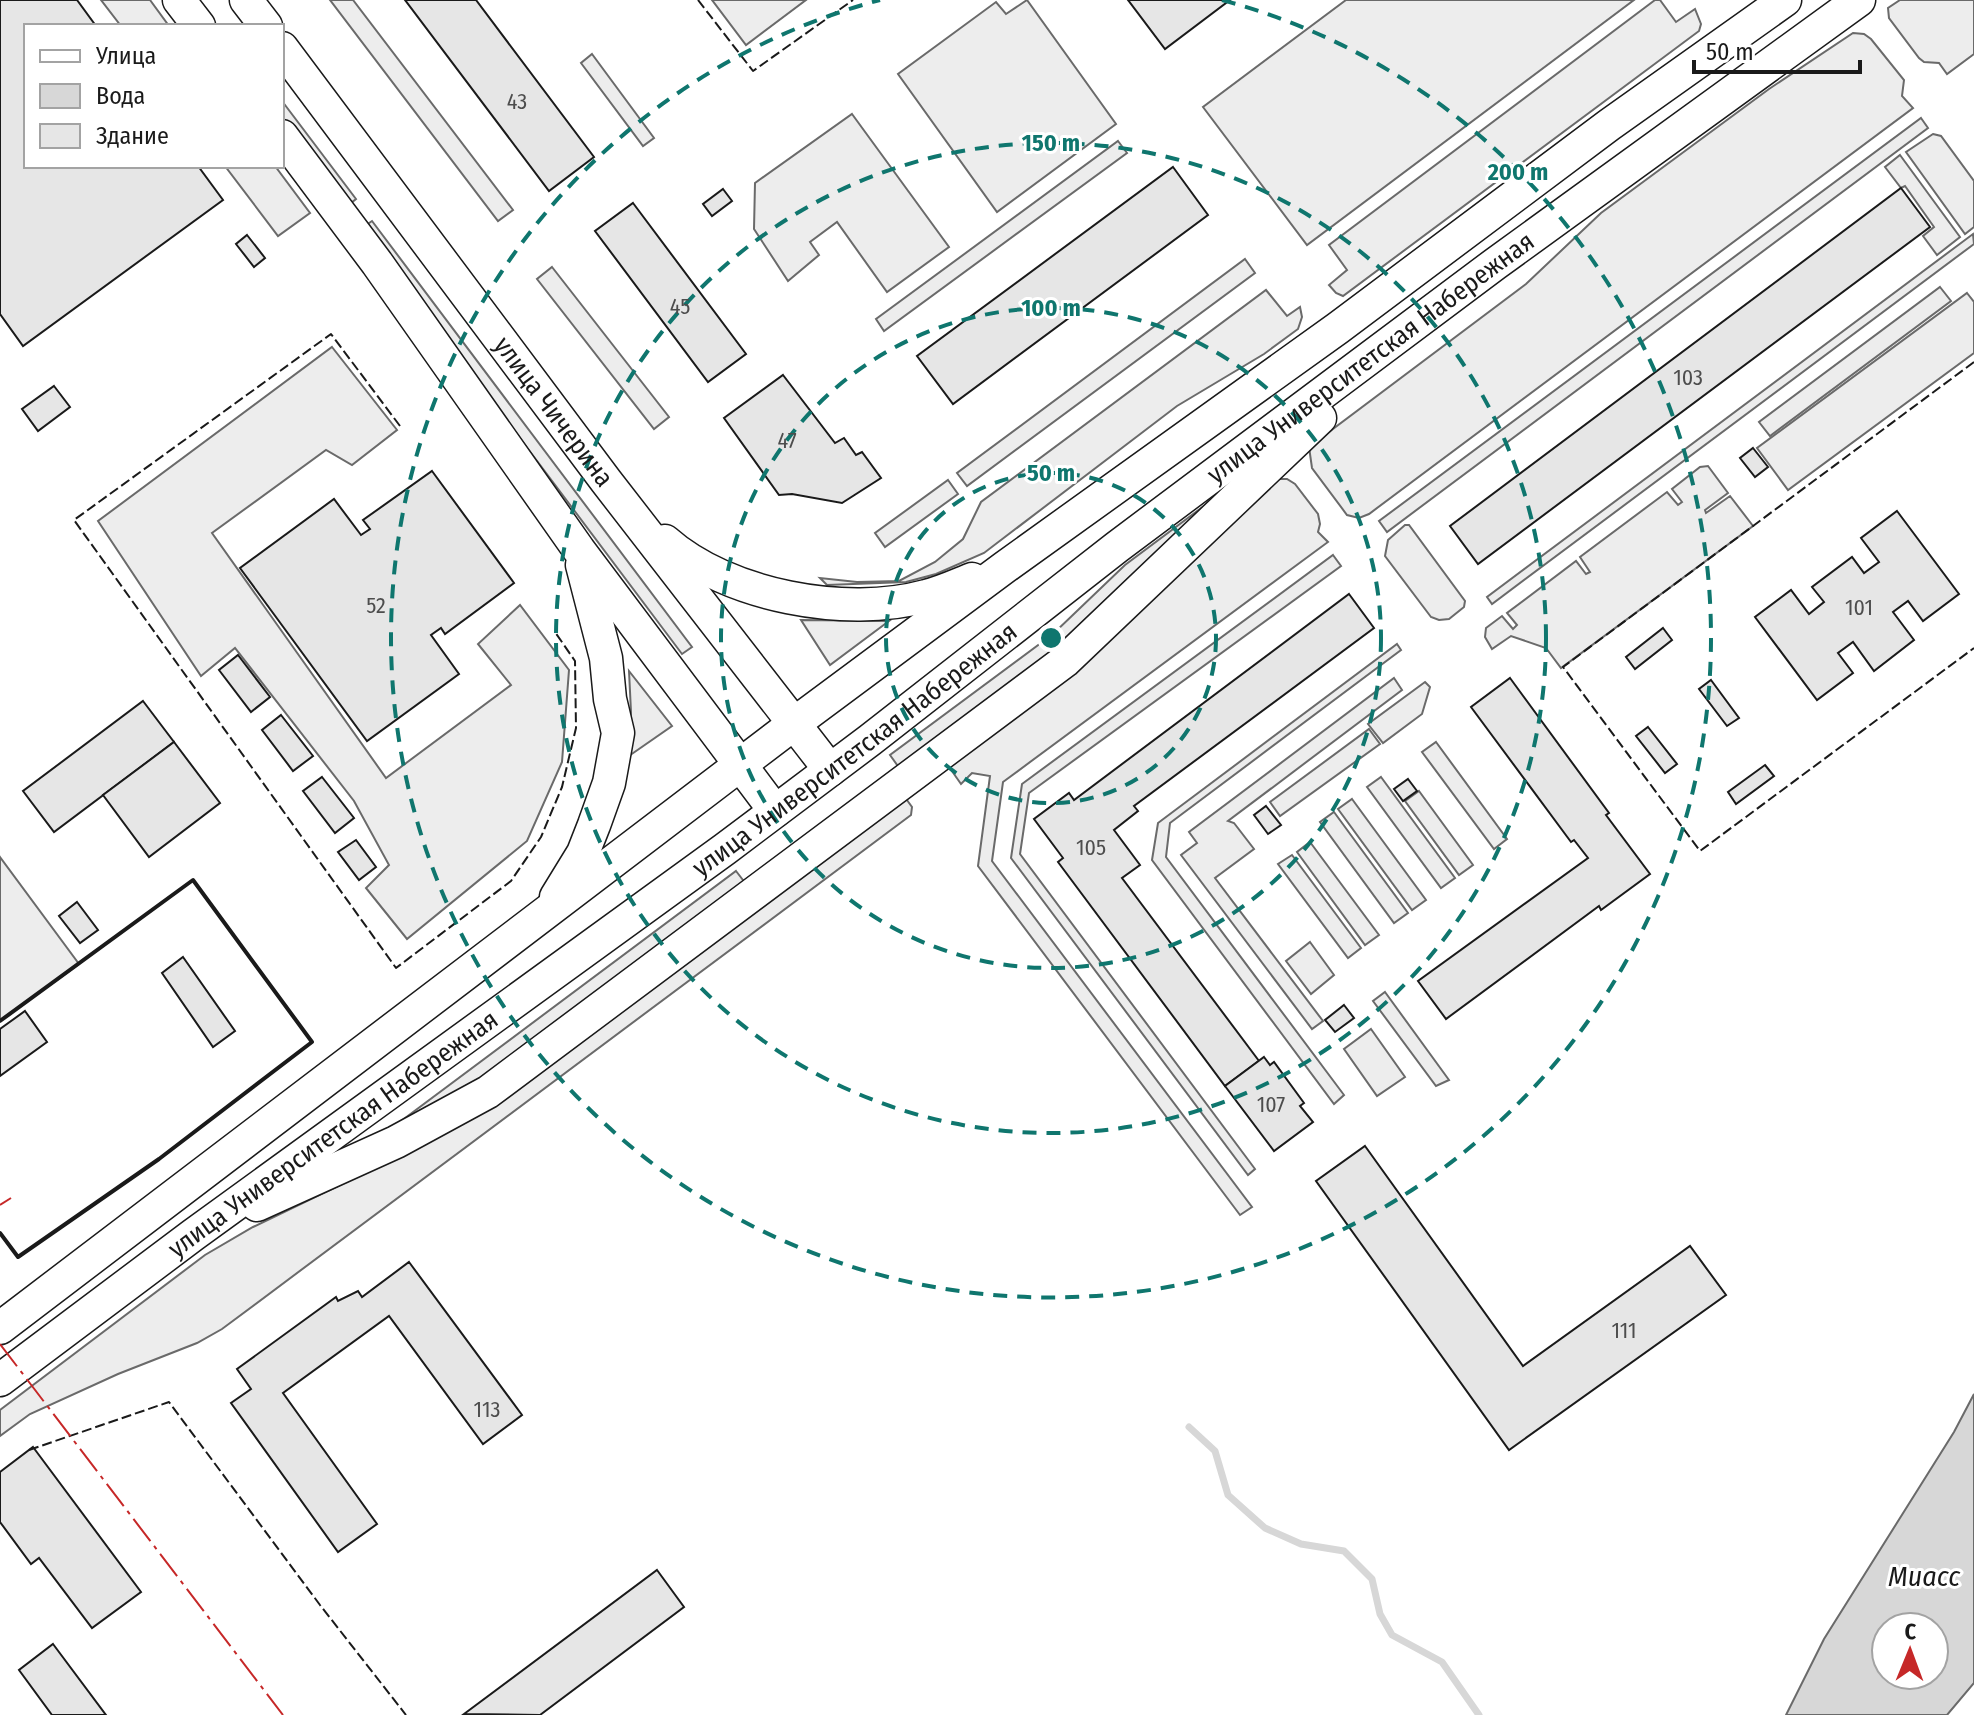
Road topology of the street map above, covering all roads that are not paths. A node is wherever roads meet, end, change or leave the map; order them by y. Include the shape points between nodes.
1 (179, 0) edge
2 (246, 0) edge
3 (1785, 0) edge
4 (1859, 0) edge
5 (197, 24) edge
6 (264, 24) edge
7 (284, 51) edge
8 (284, 139) edge
9 (1495, 264) junction
10 (626, 506) junction
11 (579, 550) junction
12 (1005, 567) junction
13 (795, 723) junction
14 (741, 765) junction
15 (830, 770) junction
16 (775, 811) junction
17 (548, 910) junction
18 (193, 1235) junction
19 (0, 1328) edge
20 (0, 1380) edge

1 - 5 main road
2 - 6 main road
3 - 12 main road, улица Университетская Набережная
4 - 9 main road, улица Университетская Набережная
7 - 10 main road, улица Чичерина
8 - 11 main road
9 - 15 main road, улица Университетская Набережная
9 - 18 main road via 1295,441 1065,661 488,1092 396,1142
10 - 12 main road via 685,559 754,590 788,598 898,601
10 - 13 main road, улица Чичерина
11 - 14 main road
11 - 17 main road via 618,733 609,783 583,853
12 - 13 main road, улица Университетская Набережная
13 - 14 main road, улица Университетская Набережная
13 - 15 main road, улица Чичерина
14 - 16 main road
14 - 17 main road, улица Университетская Набережная
15 - 16 main road, улица Университетская Набережная
16 - 18 main road, улица Университетская Набережная
17 - 19 main road, улица Университетская Набережная
18 - 20 main road, улица Университетская Набережная

